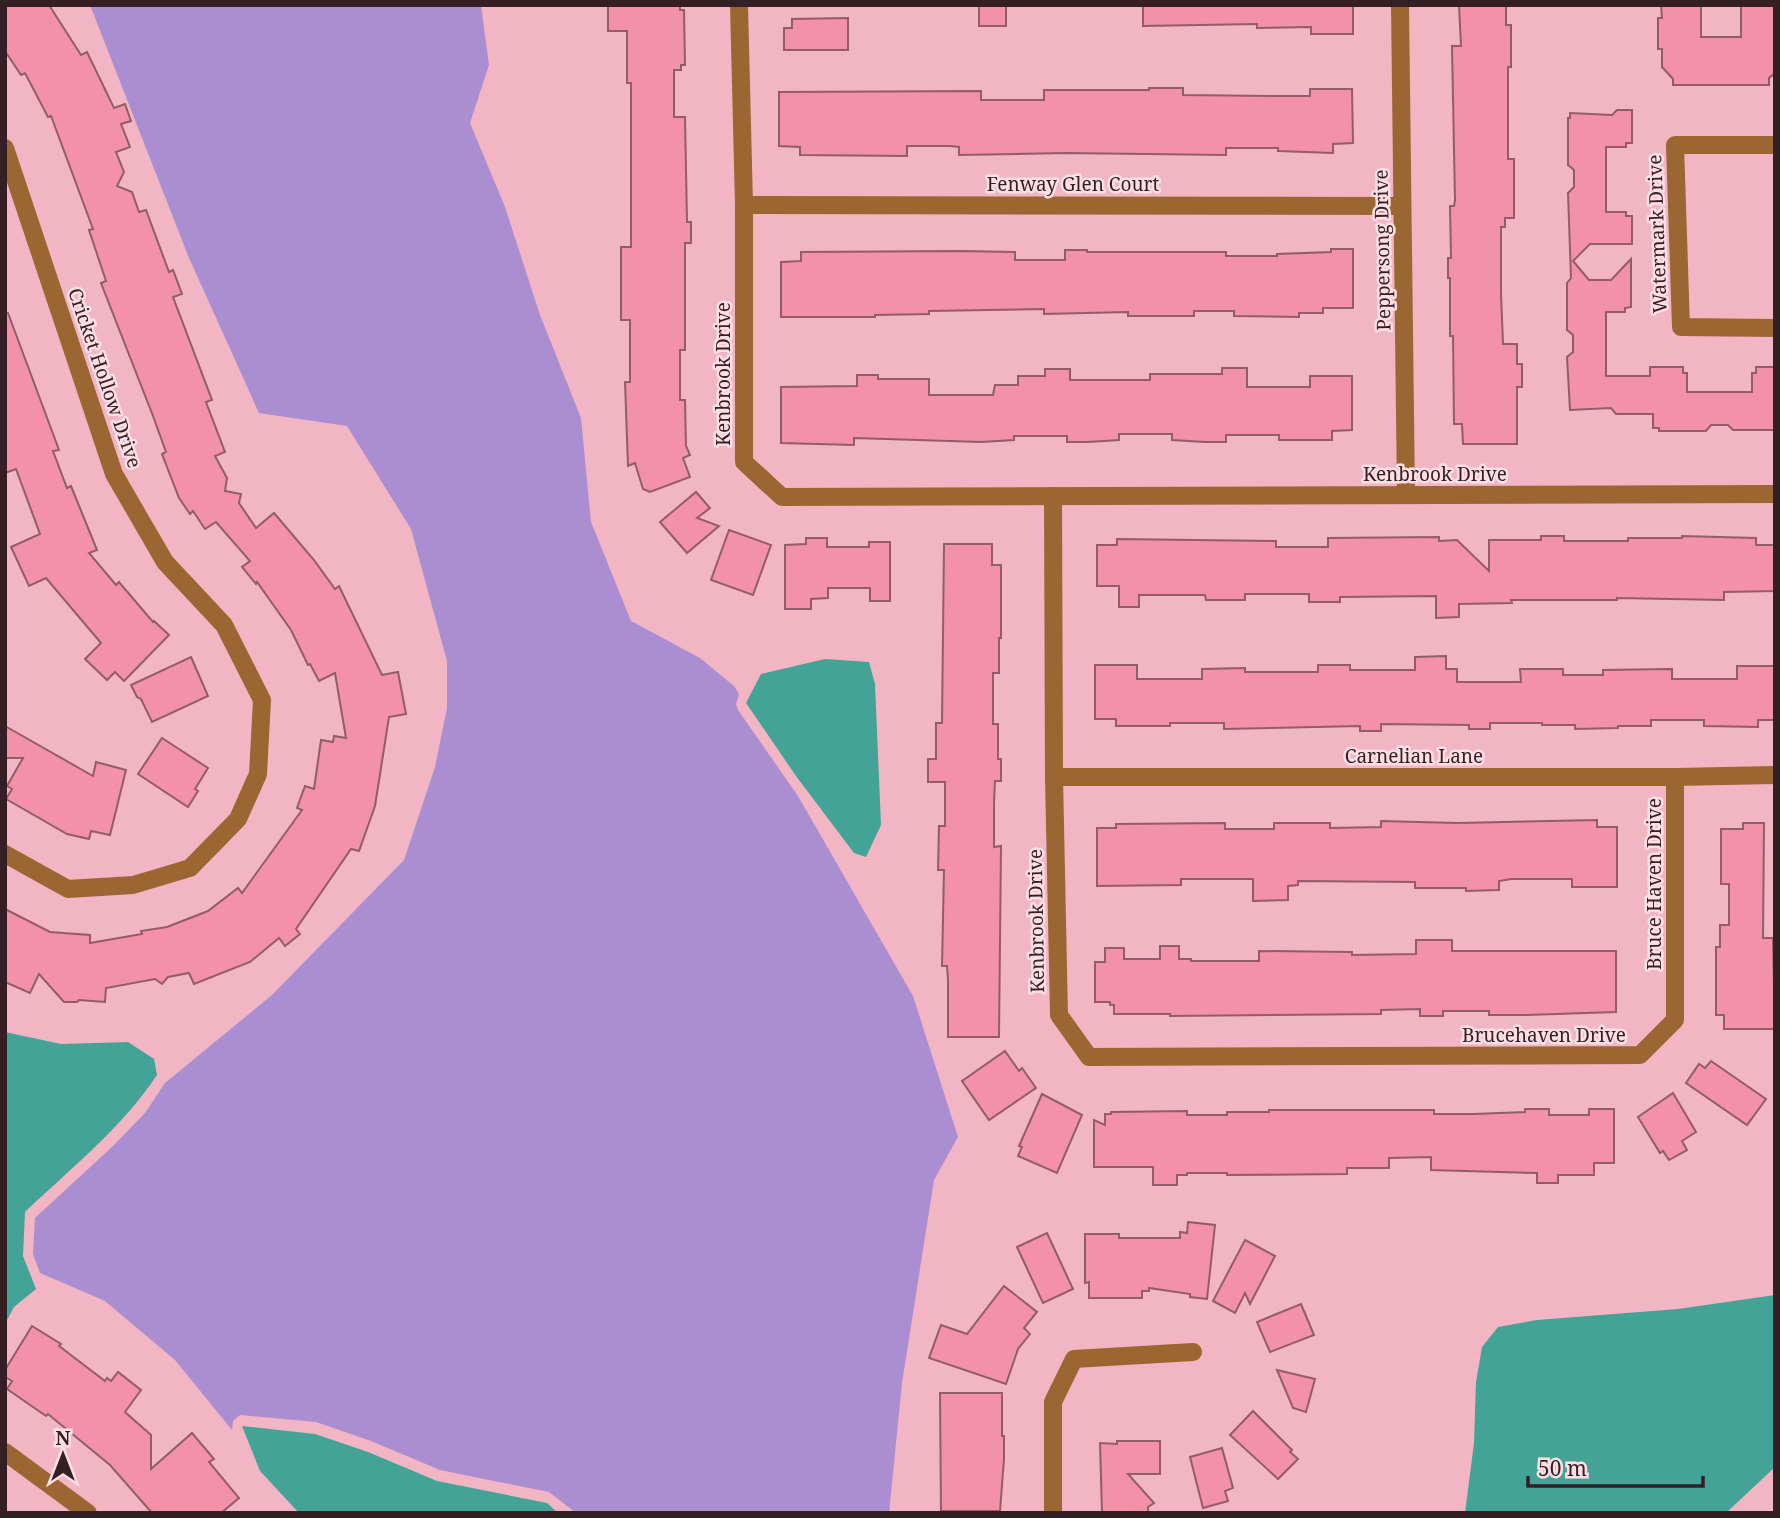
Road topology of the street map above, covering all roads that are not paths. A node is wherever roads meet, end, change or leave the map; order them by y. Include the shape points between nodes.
1 (739, 5) edge
2 (1400, 5) edge
3 (1775, 145) edge
4 (5, 148) edge
5 (744, 205) junction
6 (1402, 206) junction
7 (1775, 328) edge
8 (1775, 494) edge
9 (1406, 495) junction
10 (1053, 496) junction
11 (1775, 775) edge
12 (1054, 777) junction
13 (1675, 777) junction
14 (5, 854) edge
15 (1675, 990) joint
16 (1367, 1056) joint
17 (1193, 1352) dead end
18 (5, 1452) edge
19 (88, 1513) edge
20 (1053, 1513) edge

1 - 5 street, Kenbrook Drive
2 - 6 street, Peppersong Drive
3 - 7 street, Watermark Drive via 1675,145 1681,327
4 - 14 street, Cricket Hollow Drive via 114,474 165,562 224,625 262,700 258,774 238,819 190,868 133,886 68,888
5 - 6 street, Fenway Glen Court
5 - 10 street, Kenbrook Drive via 744,462 782,497
6 - 9 street, Peppersong Drive
8 - 9 street, Kenbrook Drive
9 - 10 street, Kenbrook Drive
10 - 12 street, Kenbrook Drive
11 - 13 street, Carnelian Lane
12 - 13 street, Carnelian Lane
12 - 16 street, Kenbrook Drive via 1059,1015 1089,1057
13 - 15 street, Bruce Haven Drive
15 - 16 street, Brucehaven Drive via 1675,1020 1640,1055
17 - 20 street via 1074,1359 1053,1402
18 - 19 street

